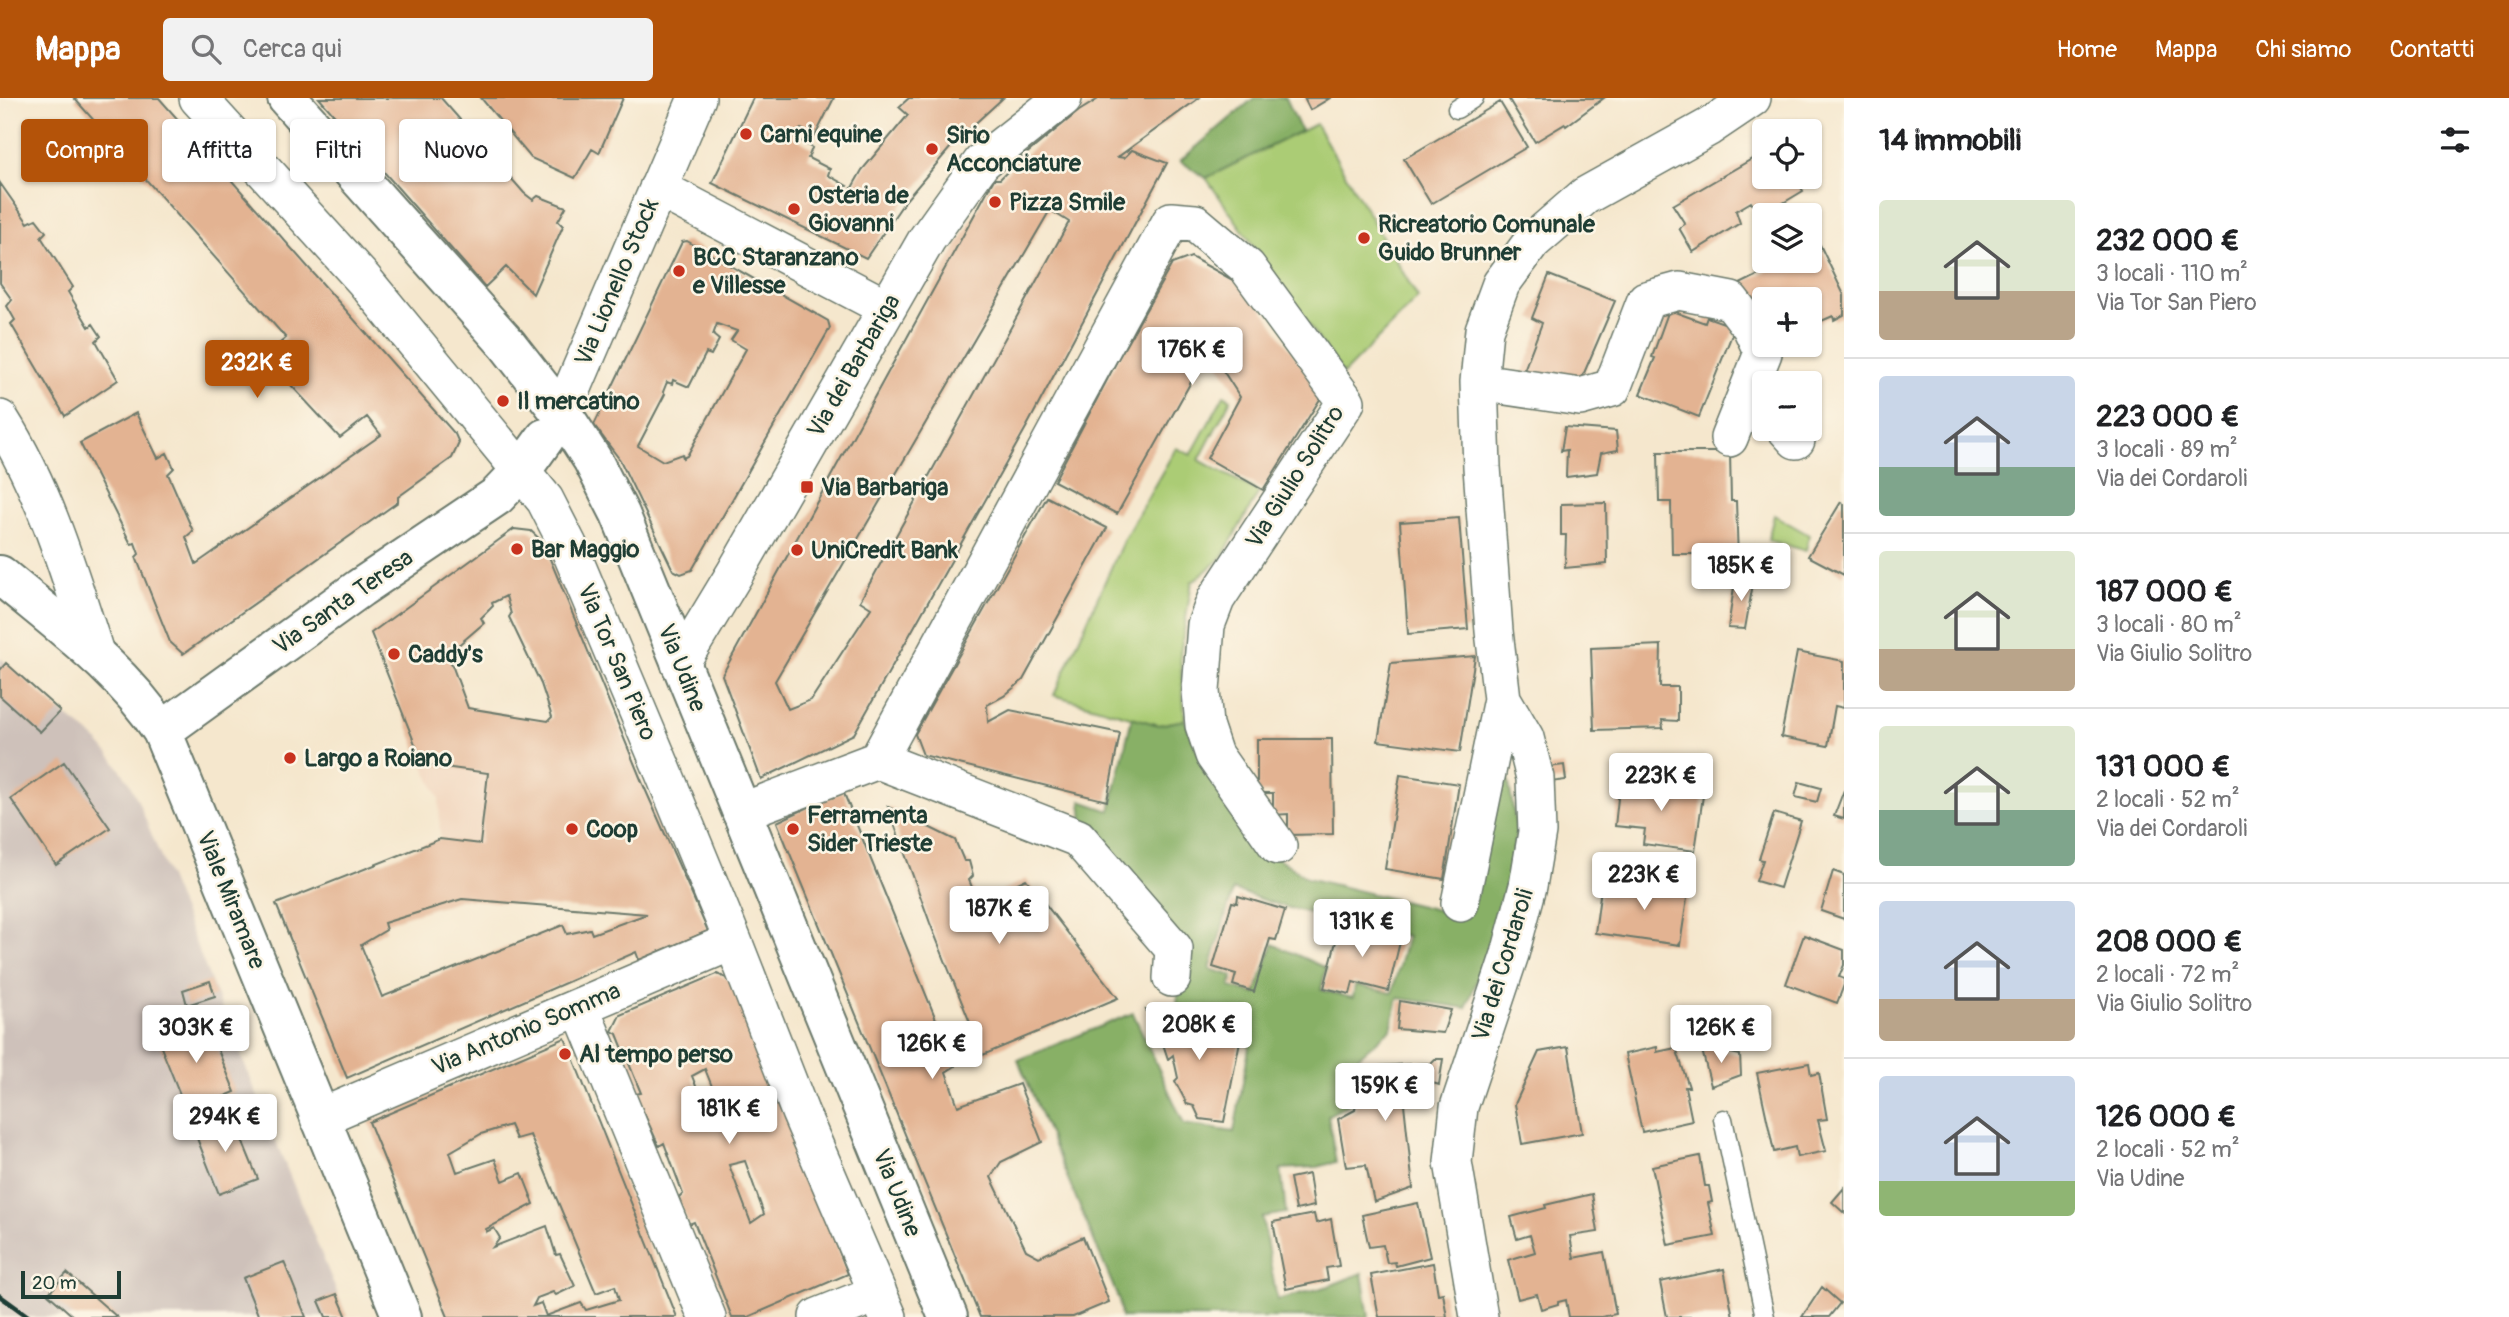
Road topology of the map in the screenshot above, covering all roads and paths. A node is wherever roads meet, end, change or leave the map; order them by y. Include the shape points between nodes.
1 (198, 98) edge
2 (287, 98) edge
3 (1063, 98) edge
4 (1474, 98) edge
5 (1744, 100) edge
6 (697, 102) edge
7 (1457, 109) dead end
8 (658, 188) junction
9 (887, 309) junction
10 (1761, 371) edge
11 (1479, 382) junction
12 (572, 390) dead end
13 (1752, 402) edge
14 (0, 419) edge
15 (545, 438) dead end
16 (1729, 438) dead end
17 (522, 470) junction
18 (0, 575) edge
19 (96, 656) junction
20 (680, 664) junction
21 (1502, 699) junction
22 (162, 731) junction
23 (878, 760) junction
24 (741, 812) junction
25 (1278, 846) dead end
26 (1460, 903) dead end
27 (733, 941) junction
28 (1172, 978) dead end
29 (580, 1007) junction
30 (319, 1118) junction
31 (1723, 1119) dead end
32 (883, 1305) edge
33 (402, 1317) edge
34 (707, 1317) edge
35 (818, 1317) edge
36 (948, 1317) edge
37 (1479, 1317) edge
38 (1765, 1317) edge

1 - 17 street, Via Tor San Piero via 364,280
2 - 20 main road, Via Udine via 507,344 568,422 620,514
3 - 9 street, Via dei Barbariga via 982,162 927,239
4 - 7 lane
5 - 11 street, Via dei Cordaroli via 1709,127 1585,196 1532,242 1501,284 1484,330
6 - 8 street, Via Lionello Stock
8 - 9 street
8 - 12 street, Via Lionello Stock
9 - 20 street, Via dei Barbariga
10 - 11 street via 1763,353 1731,301 1679,291 1646,300 1612,388 1580,397
11 - 21 street, Via dei Cordaroli
13 - 16 street
14 - 19 street, Viale Miramare via 22,455 58,538
15 - 17 main road
17 - 22 main road, Via Santa Teresa via 497,496
17 - 27 street, Via Tor San Piero via 545,500 569,545
18 - 19 main road, Viale Miramare
19 - 22 main road, Viale Miramare via 146,706
20 - 24 main road, Via Udine
21 - 26 street, Via dei Cordaroli
21 - 37 street, Via dei Cordaroli via 1525,738 1535,779 1537,832 1510,954 1459,1107 1453,1162
22 - 30 main road, Viale Miramare
23 - 24 street
23 - 25 street, Via Giulio Solitro via 1171,221 1195,223 1247,267 1346,402 1216,599 1206,625 1201,691 1204,726 1214,755
23 - 28 street via 1078,838 1174,949
24 - 36 main road, Via Udine
27 - 29 street, Via Antonio Somma
27 - 32 street, Via Tor San Piero
29 - 30 street, Via Antonio Somma
29 - 34 street
30 - 33 main road, Viale Miramare
31 - 38 lane
32 - 35 street

